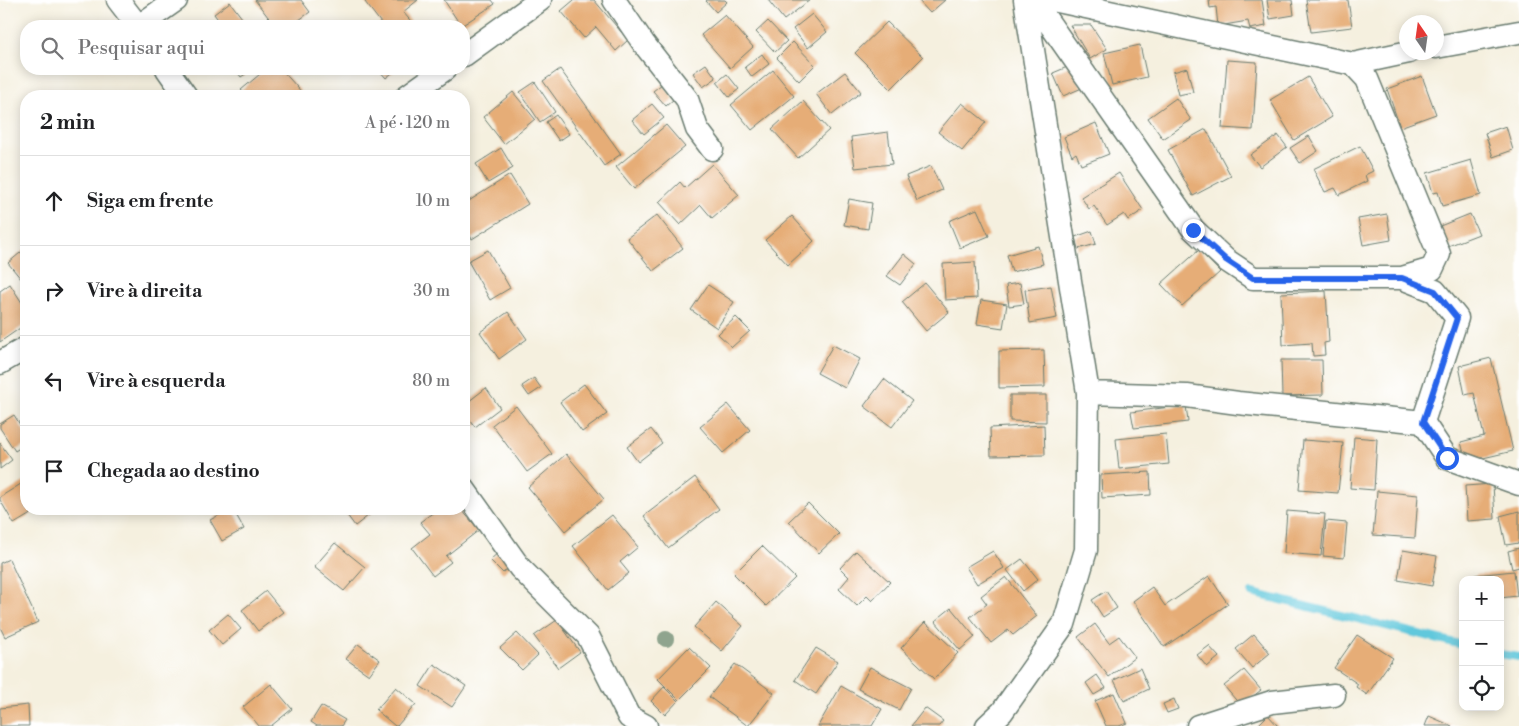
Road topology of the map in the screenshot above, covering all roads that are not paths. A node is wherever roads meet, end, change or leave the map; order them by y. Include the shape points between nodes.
1 (118, 0) edge
2 (176, 0) edge
3 (540, 0) edge
4 (614, 0) edge
5 (1025, 0) edge
6 (1033, 0) edge
7 (1053, 0) edge
8 (134, 20) edge
9 (148, 20) edge
10 (1519, 32) edge
11 (1444, 46) edge
12 (470, 51) edge
13 (1399, 54) edge
14 (1353, 64) junction
15 (171, 75) edge
16 (436, 75) edge
17 (182, 90) edge
18 (414, 90) edge
19 (712, 149) dead end
20 (1402, 278) junction
21 (20, 351) edge
22 (0, 363) edge
23 (1088, 393) junction
24 (1423, 422) junction
25 (1519, 484) edge
26 (470, 497) edge
27 (1334, 695) dead end
28 (646, 726) edge
29 (987, 726) edge
30 (1198, 726) edge

1 - 8 street
2 - 9 street
3 - 12 street
4 - 19 street via 687,99 697,128
5 - 23 street
6 - 20 street via 1193,230 1226,260 1253,278
7 - 14 street
10 - 11 street
13 - 14 street
14 - 20 street via 1367,80 1439,254 1432,269
15 - 17 street
16 - 18 street
20 - 24 street via 1435,291 1457,318
21 - 22 street
23 - 24 street via 1188,396
23 - 29 street via 1086,550 1064,624 1002,712
24 - 25 street via 1447,458
26 - 28 street via 520,568 588,636 629,717
27 - 30 street via 1272,702

